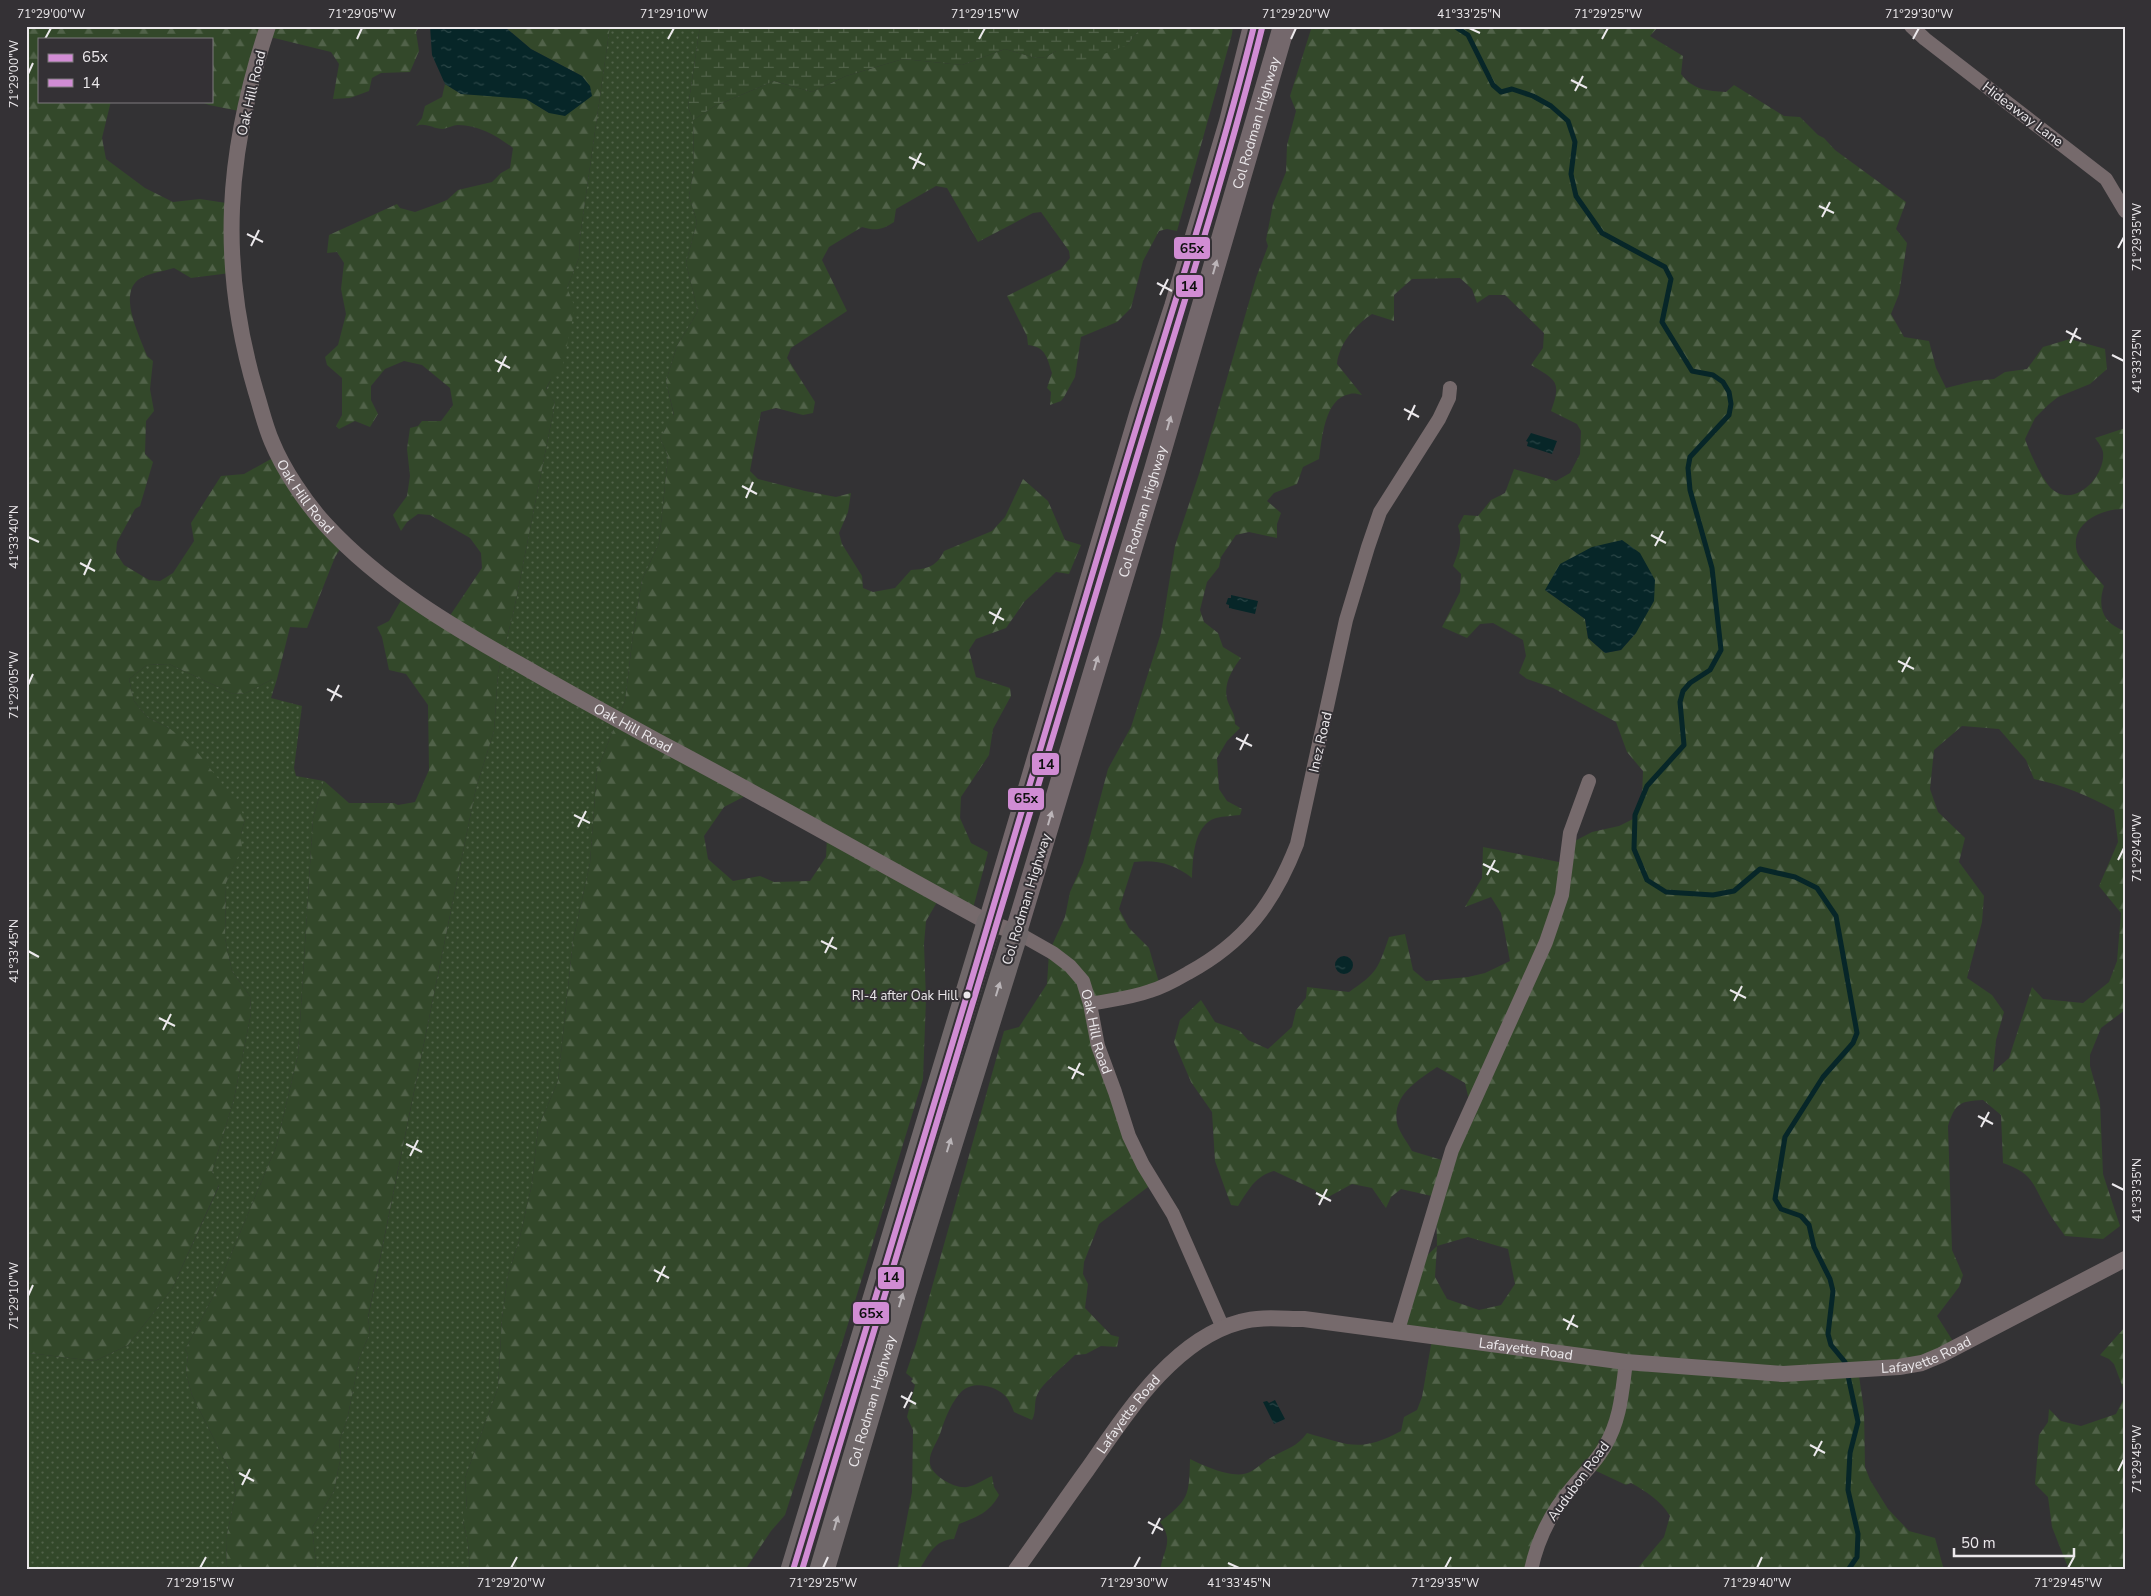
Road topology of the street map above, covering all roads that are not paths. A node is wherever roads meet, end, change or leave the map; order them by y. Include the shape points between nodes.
1 (268, 26) edge
2 (1254, 26) edge
3 (1284, 26) edge
4 (1911, 26) edge
5 (2125, 211) edge
6 (1450, 388) dead end
7 (1589, 782) dead end
8 (989, 923) junction
9 (1016, 932) junction
10 (1090, 1004) junction
11 (2125, 1259) edge
12 (1223, 1328) junction
13 (1398, 1330) junction
14 (1626, 1362) junction
15 (793, 1570) edge
16 (822, 1570) edge
17 (1016, 1570) edge
18 (1531, 1570) edge

1 - 8 street, Oak Hill Road via 238,145 231,213 233,278 241,333 272,443 312,508 327,526 391,583 452,626
2 - 8 highway, Col Rodman Highway via 1230,122
9 -> 3 highway, Col Rodman Highway via 1161,451
4 - 5 street, Hideaway Lane via 2106,179
6 - 10 street, Inez Road via 1439,419 1380,512 1368,547 1346,620 1297,844 1286,872 1251,926 1202,966 1152,991
7 - 13 street via 1570,833 1562,895 1546,942 1452,1150
8 - 9 street, Oak Hill Road
8 - 15 highway, Col Rodman Highway
9 - 10 street, Oak Hill Road via 1070,966 1083,981
16 -> 9 highway, Col Rodman Highway via 903,1295
10 - 12 street, Oak Hill Road via 1098,1046 1129,1136 1173,1214
11 - 14 street, Lafayette Road via 1922,1363 1782,1374
12 - 13 street, Lafayette Road via 1269,1318
12 - 17 street, Lafayette Road via 1191,1346 1148,1387
13 - 14 street, Lafayette Road
14 - 18 street, Audubon Road via 1624,1389 1613,1432 1554,1511 1539,1540

